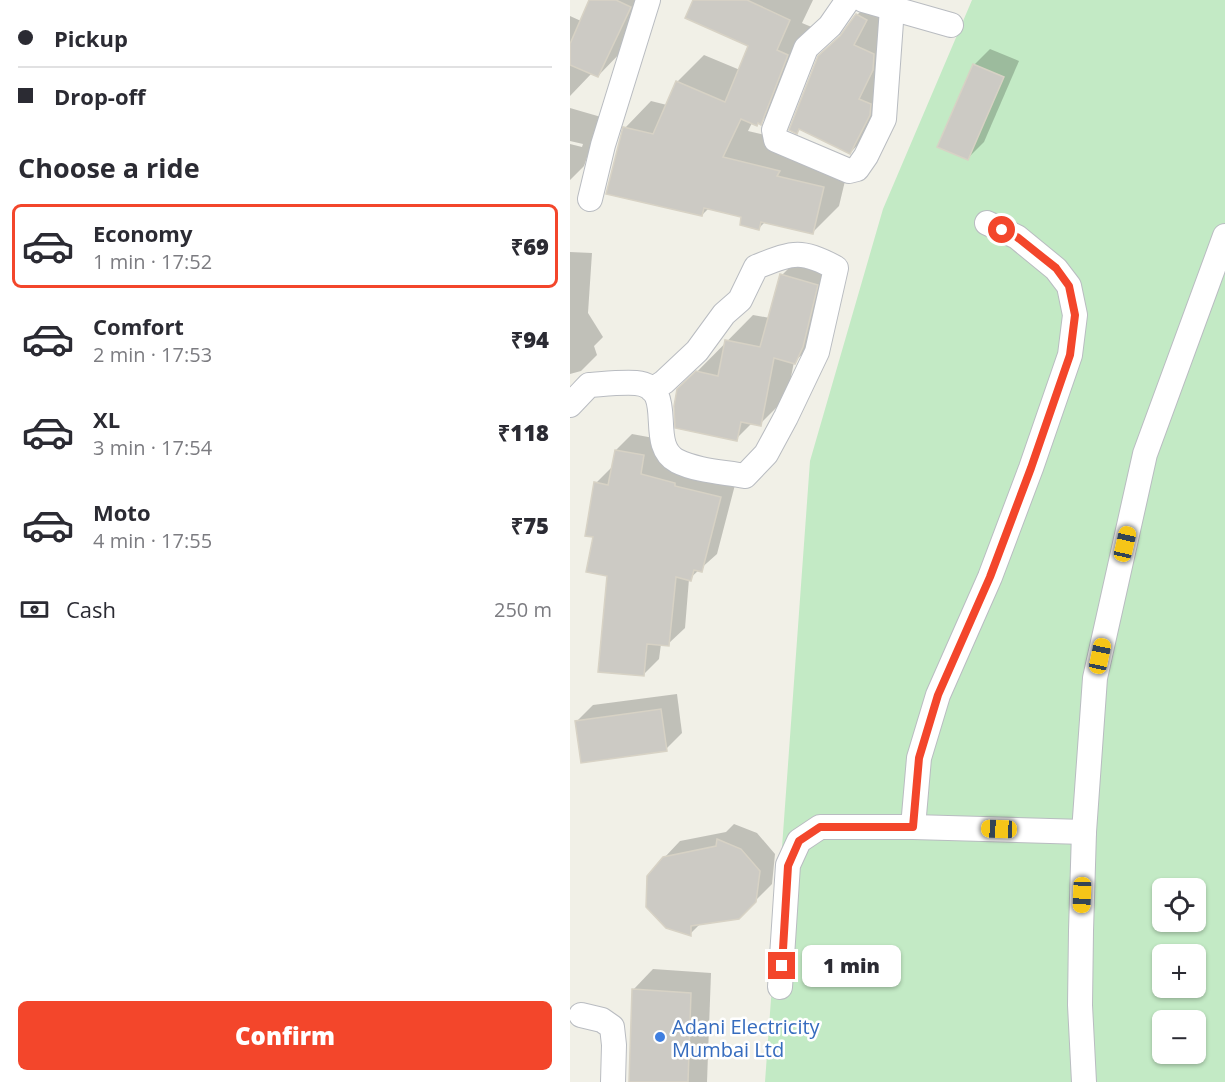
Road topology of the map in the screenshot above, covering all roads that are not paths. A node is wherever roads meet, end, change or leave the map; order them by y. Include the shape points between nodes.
1 (648, 0) edge
2 (848, 0) edge
3 (863, 0) edge
4 (892, 8) junction
5 (951, 25) dead end
6 (590, 199) dead end
7 (987, 224) dead end
8 (1225, 236) edge
9 (652, 390) junction
10 (570, 405) edge
11 (913, 827) junction
12 (1084, 832) junction
13 (780, 987) dead end
14 (581, 1015) dead end
15 (613, 1082) edge
16 (1084, 1082) edge

1 - 6 street
2 - 4 street via 830,26 806,48 774,130 776,140 849,171 857,169 866,156 884,119
3 - 4 street
4 - 5 street
7 - 11 street via 1017,237 1056,268 1069,286 1075,315 1070,355 1031,468 990,577 938,695 919,758
8 - 12 street via 1145,454 1095,678
9 - 9 street via 697,351 724,314 740,300 756,267 790,254 817,258 836,268 817,352 766,454 745,476 676,460 663,446 659,397
9 - 10 street via 638,383 589,385
11 - 12 street
11 - 13 street via 820,827 799,841 788,866
12 - 16 street via 1080,1005
14 - 15 street via 612,1027

